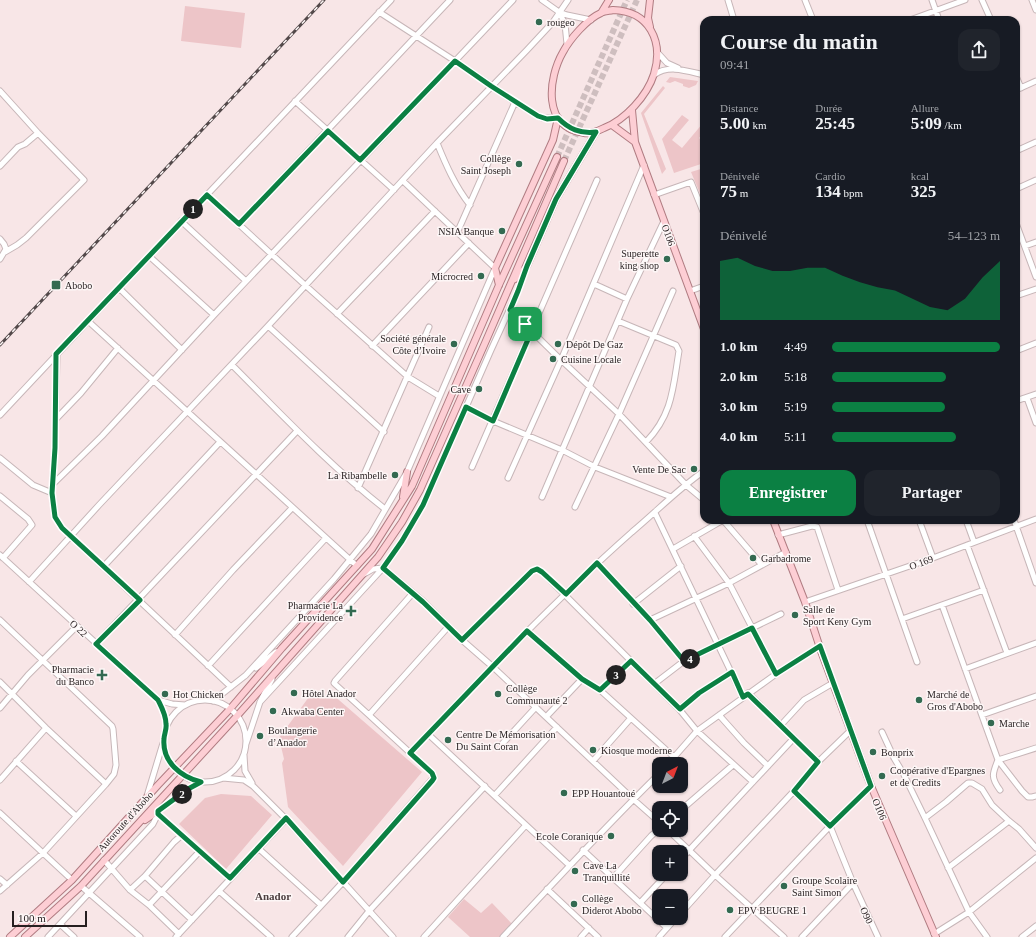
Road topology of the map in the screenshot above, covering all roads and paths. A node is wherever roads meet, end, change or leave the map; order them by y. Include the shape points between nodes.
1 (391, 0) edge
2 (450, 0) edge
3 (513, 0) edge
4 (542, 0) edge
5 (568, 0) edge
6 (609, 0) edge
7 (650, 0) edge
8 (728, 0) edge
9 (805, 0) edge
10 (932, 0) edge
11 (965, 0) edge
12 (982, 0) edge
13 (1032, 0) edge
14 (1036, 10) edge
15 (936, 11) junction
16 (379, 12) junction
17 (559, 12) junction
18 (601, 13) junction
19 (733, 16) edge
20 (811, 16) edge
21 (922, 16) edge
22 (938, 16) edge
23 (989, 16) edge
24 (591, 20) junction
25 (650, 27) junction
26 (416, 35) junction
27 (567, 44) junction
28 (657, 52) junction
29 (455, 61) junction
30 (681, 70) junction
31 (700, 74) edge
32 (654, 75) junction
33 (1036, 81) edge
34 (491, 86) junction
35 (1020, 89) edge
36 (0, 91) edge
37 (295, 101) junction
38 (515, 102) junction
39 (632, 110) junction
40 (558, 118) junction
41 (612, 125) junction
42 (328, 131) junction
43 (596, 132) junction
44 (38, 133) junction
45 (635, 142) junction
46 (1036, 142) edge
47 (437, 143) junction
48 (1020, 149) edge
49 (557, 157) tunnel mouth
50 (360, 160) junction
51 (564, 161) tunnel mouth
52 (0, 165) edge
53 (644, 165) junction
54 (596, 180) dead end
55 (1036, 180) edge
56 (403, 181) junction
57 (1020, 187) edge
58 (394, 190) junction
59 (207, 195) junction
60 (654, 195) junction
61 (700, 204) edge
62 (470, 205) junction
63 (435, 211) junction
64 (181, 222) junction
65 (664, 222) junction
66 (239, 224) junction
67 (457, 233) junction
68 (1020, 233) edge
69 (0, 239) edge
70 (1036, 242) edge
71 (468, 244) junction
72 (1025, 246) junction
73 (5, 252) junction
74 (272, 254) junction
75 (149, 256) junction
76 (0, 259) edge
77 (527, 266) junction
78 (495, 268) junction
79 (1036, 277) edge
80 (246, 281) junction
81 (512, 281) junction
82 (499, 284) junction
83 (594, 284) junction
84 (305, 285) junction
85 (700, 287) edge
86 (118, 288) junction
87 (1036, 289) edge
88 (673, 291) dead end
89 (690, 291) junction
90 (1020, 295) edge
91 (627, 299) junction
92 (510, 310) junction
93 (337, 314) junction
94 (214, 316) junction
95 (700, 318) edge
96 (88, 321) junction
97 (618, 321) junction
98 (268, 326) junction
99 (429, 328) dead end
100 (532, 330) junction
101 (653, 335) junction
102 (1036, 343) edge
103 (372, 346) junction
104 (118, 348) junction
105 (1020, 349) edge
106 (182, 350) junction
107 (56, 354) junction
108 (561, 360) junction
109 (232, 365) junction
110 (408, 377) junction
111 (153, 380) junction
112 (589, 386) junction
113 (1036, 394) edge
114 (440, 396) junction
115 (1027, 398) junction
116 (1020, 400) edge
117 (466, 407) junction
118 (188, 412) junction
119 (619, 414) junction
120 (0, 415) edge
121 (56, 419) junction
122 (493, 421) junction
123 (1036, 423) edge
124 (297, 430) junction
125 (384, 432) junction
126 (527, 435) junction
127 (220, 442) junction
128 (646, 442) junction
129 (562, 450) junction
130 (0, 457) edge
131 (472, 467) dead end
132 (594, 467) junction
133 (407, 472) junction
134 (700, 474) edge
135 (257, 475) junction
136 (508, 478) dead end
137 (53, 484) junction
138 (686, 485) junction
139 (358, 488) junction
140 (52, 493) junction
141 (0, 496) edge
142 (542, 497) dead end
143 (671, 497) junction
144 (700, 497) edge
145 (401, 503) junction
146 (574, 507) dead end
147 (292, 508) junction
148 (385, 509) junction
149 (655, 513) junction
150 (1036, 518) edge
151 (716, 524) edge
152 (726, 524) edge
153 (774, 524) edge
154 (867, 524) edge
155 (920, 524) edge
156 (967, 524) edge
157 (1016, 526) junction
158 (778, 535) junction
159 (71, 536) junction
160 (694, 536) junction
161 (326, 538) junction
162 (974, 542) junction
163 (967, 545) junction
164 (672, 549) junction
165 (786, 552) junction
166 (2, 556) edge
167 (933, 558) junction
168 (350, 561) junction
169 (597, 563) junction
170 (762, 565) junction
171 (357, 566) junction
172 (681, 566) junction
173 (103, 567) junction
174 (383, 568) junction
175 (1034, 572) edge
176 (363, 575) junction
177 (885, 575) junction
178 (29, 582) junction
179 (729, 583) junction
180 (1036, 583) edge
181 (838, 590) junction
182 (984, 590) junction
183 (413, 593) junction
184 (566, 594) junction
185 (697, 598) junction
186 (140, 600) junction
187 (805, 602) junction
188 (633, 604) junction
189 (942, 605) junction
190 (781, 614) dead end
191 (0, 620) edge
192 (650, 620) junction
193 (902, 620) junction
194 (77, 626) junction
195 (448, 627) junction
196 (752, 628) junction
197 (527, 631) junction
198 (175, 634) junction
199 (462, 640) junction
200 (1036, 643) edge
201 (96, 644) junction
202 (719, 645) junction
203 (820, 646) junction
204 (282, 648) junction
205 (1007, 653) junction
206 (43, 660) junction
207 (631, 661) junction
208 (684, 661) junction
209 (917, 662) dead end
210 (208, 666) junction
211 (493, 667) junction
212 (965, 669) junction
213 (276, 671) junction
214 (732, 672) junction
215 (776, 674) junction
216 (244, 676) junction
217 (582, 679) junction
218 (0, 682) edge
219 (833, 683) junction
220 (654, 684) junction
221 (231, 687) junction
222 (600, 690) junction
223 (12, 694) junction
224 (746, 695) junction
225 (1036, 696) edge
226 (158, 700) junction
227 (213, 701) junction
228 (260, 702) junction
229 (186, 705) junction
230 (536, 707) junction
231 (0, 708) edge
232 (230, 709) junction
233 (680, 709) junction
234 (369, 715) junction
235 (719, 715) junction
236 (982, 715) junction
237 (237, 716) junction
238 (546, 717) junction
239 (631, 718) junction
240 (167, 725) junction
241 (781, 726) junction
242 (557, 727) junction
243 (46, 728) junction
244 (697, 731) junction
245 (850, 731) junction
246 (882, 732) dead end
247 (428, 734) junction
248 (794, 738) junction
249 (164, 740) junction
250 (502, 744) dead end
251 (245, 746) junction
252 (1036, 748) edge
253 (244, 753) junction
254 (410, 753) junction
255 (674, 757) joint
256 (998, 760) junction
257 (16, 761) junction
258 (592, 761) junction
259 (818, 762) junction
260 (733, 765) junction
261 (768, 766) junction
262 (174, 768) junction
263 (182, 775) junction
264 (223, 778) junction
265 (0, 780) edge
266 (652, 781) edge
267 (201, 782) junction
268 (753, 782) junction
269 (106, 784) junction
270 (253, 786) junction
271 (485, 786) junction
272 (871, 786) junction
273 (1000, 790) dead end
274 (794, 791) junction
275 (495, 795) junction
276 (1036, 796) edge
277 (147, 797) junction
278 (633, 799) junction
279 (688, 804) edge
280 (158, 812) junction
281 (0, 813) edge
282 (76, 816) junction
283 (652, 816) edge
284 (286, 818) junction
285 (925, 818) junction
286 (1009, 821) junction
287 (137, 825) junction
288 (526, 825) junction
289 (830, 826) junction
290 (182, 835) junction
291 (652, 835) edge
292 (675, 837) edge
293 (258, 848) junction
294 (1036, 848) edge
295 (583, 850) junction
296 (689, 850) junction
297 (200, 851) junction
298 (43, 853) junction
299 (1036, 858) edge
300 (104, 860) junction
301 (569, 865) junction
302 (948, 868) junction
303 (111, 869) junction
304 (715, 875) junction
305 (145, 876) junction
306 (230, 878) junction
307 (613, 878) junction
308 (0, 879) edge
309 (72, 880) junction
310 (660, 881) edge
311 (343, 882) junction
312 (852, 882) junction
313 (7, 886) junction
314 (81, 886) junction
315 (547, 889) junction
316 (130, 890) junction
317 (0, 891) edge
318 (219, 891) junction
319 (162, 892) junction
320 (89, 893) junction
321 (640, 903) junction
322 (149, 905) junction
323 (321, 905) junction
324 (688, 905) edge
325 (752, 907) junction
326 (369, 911) junction
327 (969, 912) junction
328 (192, 920) junction
329 (61, 925) junction
330 (670, 925) edge
331 (1036, 926) edge
332 (589, 928) junction
333 (667, 928) junction
334 (178, 935) edge
335 (935, 935) edge
336 (876, 936) edge
337 (10, 937) edge
338 (25, 937) edge
339 (48, 937) edge
340 (74, 937) edge
341 (140, 937) edge
342 (271, 937) edge
343 (292, 937) edge
344 (348, 937) edge
345 (393, 937) edge
346 (424, 937) edge
347 (503, 937) edge
348 (581, 937) edge
349 (598, 937) edge
350 (659, 937) edge
351 (725, 937) edge
352 (784, 937) edge
353 (802, 937) edge
354 (987, 937) edge
355 (1022, 937) edge

1 - 16 street
2 - 26 street
3 - 29 street
4 - 17 street
5 - 17 street
6 - 18 main road
7 - 25 main road
8 - 19 street
9 - 20 street
10 - 15 street
11 - 15 street
12 - 23 street
13 - 14 street
15 - 21 street
15 - 22 street
16 - 26 street
16 - 37 street
17 - 24 street
17 - 27 street via 565,24
17 - 34 street via 553,22
18 - 24 main road
18 - 25 main road via 613,10 627,12 642,19
24 - 27 main road
25 - 28 main road
26 - 29 street
26 - 42 street
27 - 40 main road via 555,68 552,83 552,106
28 - 30 street via 667,63
28 - 32 main road
29 - 34 street
29 - 50 street
30 - 31 street
30 - 32 street via 663,70
32 - 39 main road
33 - 35 street
34 - 38 street
34 - 47 street
36 - 44 street
37 - 42 street
37 - 59 street
38 - 40 street via 542,118
38 - 62 street
39 - 41 main road
39 - 45 main road, O106
40 - 43 main road via 575,130 584,133
40 - 78 main road via 553,140
41 - 43 main road
41 - 45 main road
42 - 50 street
42 - 66 street
43 - 77 main road via 558,194
44 - 52 street
44 - 73 street via 84,180 26,238
45 - 53 main road, O106
46 - 48 street
47 - 56 street
47 - 62 street via 454,180
49 - 82 main road, Autoroute d'Abobo
50 - 58 street
50 - 74 street
51 - 81 main road, Autoroute d'Abobo
53 - 60 main road, O106
53 - 83 street
54 - 100 street
55 - 57 street
56 - 58 street
56 - 63 street
58 - 84 street
59 - 64 street
59 - 66 street
60 - 61 street via 691,182
60 - 65 main road, O106
62 - 67 street
63 - 67 street
63 - 93 street
64 - 75 street
64 - 80 street
65 - 89 main road, O106
65 - 91 street
66 - 74 street
67 - 71 street
68 - 72 street
69 - 73 street
70 - 72 street
71 - 78 street
71 - 103 street
72 - 79 street
73 - 76 street
74 - 80 street
74 - 84 street
75 - 86 street
75 - 94 street
77 - 81 main road
77 - 92 street
78 - 82 main road
78 - 114 street
80 - 94 street
81 - 176 main road, Autoroute d'Abobo via 420,490 378,558
82 - 145 main road, Autoroute d'Abobo via 414,479
83 - 91 street
83 - 108 street
84 - 93 street
84 - 98 street
85 - 89 street
86 - 96 street
86 - 106 street
87 - 90 street
88 - 101 street
89 - 95 main road, O106
91 - 97 street
92 - 100 street
92 - 117 street
93 - 103 street
94 - 106 street
96 - 104 street
96 - 107 street
97 - 101 street
97 - 112 street
98 - 109 street
98 - 125 street
99 - 110 street
100 - 108 street
100 - 122 street
101 - 119 street
101 - 128 street via 676,345 679,351 666,415
102 - 105 street
103 - 110 street
104 - 111 street
104 - 121 street
106 - 111 street
107 - 120 street
107 - 121 street
108 - 112 street
108 - 126 street
109 - 118 street
109 - 124 street
110 - 114 street
110 - 125 street
111 - 118 street
111 - 137 street via 102,436
112 - 119 street
112 - 129 street
113 - 115 street
114 - 133 street
115 - 116 street
115 - 123 street
117 - 122 street
117 - 174 street via 423,505
118 - 127 street
118 - 159 street
119 - 128 street
119 - 132 street
121 - 137 street
122 - 126 street
122 - 131 street
124 - 135 street
124 - 139 street
125 - 139 street
126 - 129 street
126 - 136 street
127 - 135 street
127 - 173 street
128 - 138 street
129 - 132 street
129 - 142 street
130 - 140 street via 33,484
132 - 143 street
132 - 146 street
133 - 145 main road
133 - 148 street
134 - 138 street
135 - 147 street
135 - 186 street
137 - 140 street
138 - 143 street
138 - 144 street
139 - 148 street
140 - 159 street via 55,517
141 - 166 street via 28,518 32,525
143 - 149 street
145 - 171 main road, Autoroute d'Abobo via 372,549
147 - 161 street
147 - 198 street
148 - 168 street via 371,534
149 - 164 street
149 - 169 street
150 - 157 street, O 169
151 - 160 street
152 - 170 street
153 - 158 main road, O106
154 - 177 street
155 - 167 street
156 - 162 street
157 - 162 street, O 169
157 - 175 street
158 - 165 main road, O106
158 - 181 street via 817,527
159 - 173 street
159 - 178 street
160 - 164 street
160 - 179 street
161 - 168 street
161 - 210 street
162 - 163 street, O 169
163 - 167 street, O 169
163 - 182 street
164 - 172 street
165 - 170 street
165 - 187 main road, O106
166 - 178 street, O 22
167 - 177 street, O 169
168 - 171 street
168 - 216 street
169 - 184 street
169 - 188 street
170 - 179 street
171 - 204 main road, Autoroute d'Abobo
172 - 185 street
172 - 188 street
173 - 186 street
174 - 176 street via 373,569
174 - 183 street
174 - 228 street
175 - 180 street
176 - 213 main road, Autoroute d'Abobo
177 - 181 street, O 169
177 - 193 street
178 - 194 street, O 22
179 - 185 street
179 - 196 street
181 - 187 street, O 169
182 - 189 street
182 - 205 street
183 - 195 street
183 - 234 street via 334,683
184 - 197 street
184 - 199 street via 542,572 537,569 532,571
184 - 207 street
185 - 192 street
185 - 202 street
186 - 198 street
186 - 201 street
187 - 203 main road, O106
188 - 192 street
189 - 193 street
189 - 212 street
190 - 196 street
191 - 206 street
192 - 208 street
193 - 209 street
194 - 201 street, O 22
194 - 206 street
195 - 199 street
195 - 234 street
196 - 202 street
196 - 215 street
197 - 211 street
197 - 217 street
198 - 210 street
199 - 211 street
200 - 205 street
201 - 226 street, O 22
202 - 208 street
202 - 214 street
203 - 215 street
203 - 219 main road, O106
204 - 216 street
204 - 232 main road, Autoroute d'Abobo
205 - 212 street
206 - 223 street
206 - 269 street via 107,720 113,729 116,765 114,774
207 - 220 street
207 - 222 street
208 - 220 street
210 - 221 street
211 - 230 street
211 - 247 street
212 - 236 street
213 - 228 street
213 - 237 main road, Autoroute d'Abobo
214 - 224 street
214 - 233 street via 699,693
215 - 224 street
216 - 221 street
217 - 222 street
217 - 238 street
218 - 223 street
219 - 241 street via 804,700
219 - 245 main road, O106
220 - 233 street
221 - 227 street
222 - 239 street
223 - 231 street
223 - 243 street
224 - 235 street
224 - 241 street
225 - 236 street
226 - 229 street
226 - 240 street
227 - 229 street via 194,701
227 - 232 street
228 - 251 street
229 - 240 street via 174,713
230 - 238 street
230 - 250 street
232 - 237 street
232 - 262 main road, Autoroute d'Abobo
233 - 244 street
234 - 254 street
235 - 244 street
235 - 261 street
236 - 256 street
237 - 251 street via 244,731
237 - 263 main road, Autoroute d'Abobo
238 - 242 street
239 - 255 street
239 - 258 street
240 - 249 street
241 - 248 street
242 - 258 street
242 - 275 street
243 - 257 street
243 - 269 street
244 - 255 street
244 - 260 street
245 - 259 street
245 - 272 main road, O106
246 - 285 street
247 - 254 street
247 - 271 street
248 - 259 street
248 - 261 street
249 - 262 street via 166,755
249 - 277 street
251 - 253 street
252 - 256 street
253 - 264 street via 236,768
253 - 270 street via 245,771
254 - 311 street via 432,773 434,778
256 - 273 street via 993,770 993,778
256 - 276 street via 1028,797
257 - 265 street
257 - 282 street
258 - 278 street
259 - 274 street
260 - 268 street
260 - 279 street
261 - 268 street
262 - 263 street
262 - 277 main road, Autoroute d'Abobo
263 - 267 street
263 - 287 main road, Autoroute d'Abobo
264 - 267 street
264 - 270 street via 244,780
266 - 278 street
267 - 280 street
268 - 296 street
269 - 282 street
270 - 284 street
271 - 275 street
271 - 326 street
272 - 289 street
272 - 335 main road, O106
274 - 289 street
274 - 304 street
275 - 288 street
277 - 309 main road, Autoroute d'Abobo
278 - 283 street
278 - 295 street
280 - 287 main road
280 - 290 street
280 - 303 street via 153,824
281 - 298 street
282 - 298 street
284 - 293 street
284 - 311 street
285 - 286 street via 968,783 972,783 982,790 992,805
285 - 302 street
286 - 294 street
286 - 302 street
287 - 300 main road, Autoroute d'Abobo
288 - 301 street
288 - 346 street
289 - 312 street, O90
289 - 325 street
290 - 297 street
290 - 305 street
291 - 307 street
292 - 296 street
293 - 306 street
293 - 323 street
295 - 301 street
295 - 307 street
296 - 304 street
297 - 306 street
297 - 319 street
298 - 309 street
298 - 313 street
299 - 327 street
300 - 303 street
300 - 314 main road, Autoroute d'Abobo
301 - 315 street
302 - 327 street
303 - 316 street
303 - 320 street
304 - 324 street
304 - 325 street
305 - 316 street
305 - 319 street
306 - 318 street
307 - 321 street
308 - 313 street
309 - 337 main road, Autoroute d'Abobo
310 - 321 street
311 - 323 street
311 - 326 street
312 - 336 street, O90
312 - 353 street
313 - 317 street
314 - 320 street
314 - 338 main road, Autoroute d'Abobo
315 - 332 street
315 - 347 street
316 - 322 street
318 - 328 street
318 - 342 street
319 - 322 street
319 - 328 street
320 - 329 street
320 - 341 street
321 - 333 street
322 - 334 street
323 - 343 street
325 - 351 street
325 - 352 street
326 - 344 street
326 - 345 street
327 - 335 street
327 - 354 street
328 - 334 street
329 - 339 street
329 - 340 street
330 - 333 street
331 - 355 street
332 - 348 street
332 - 349 street
333 - 350 street

